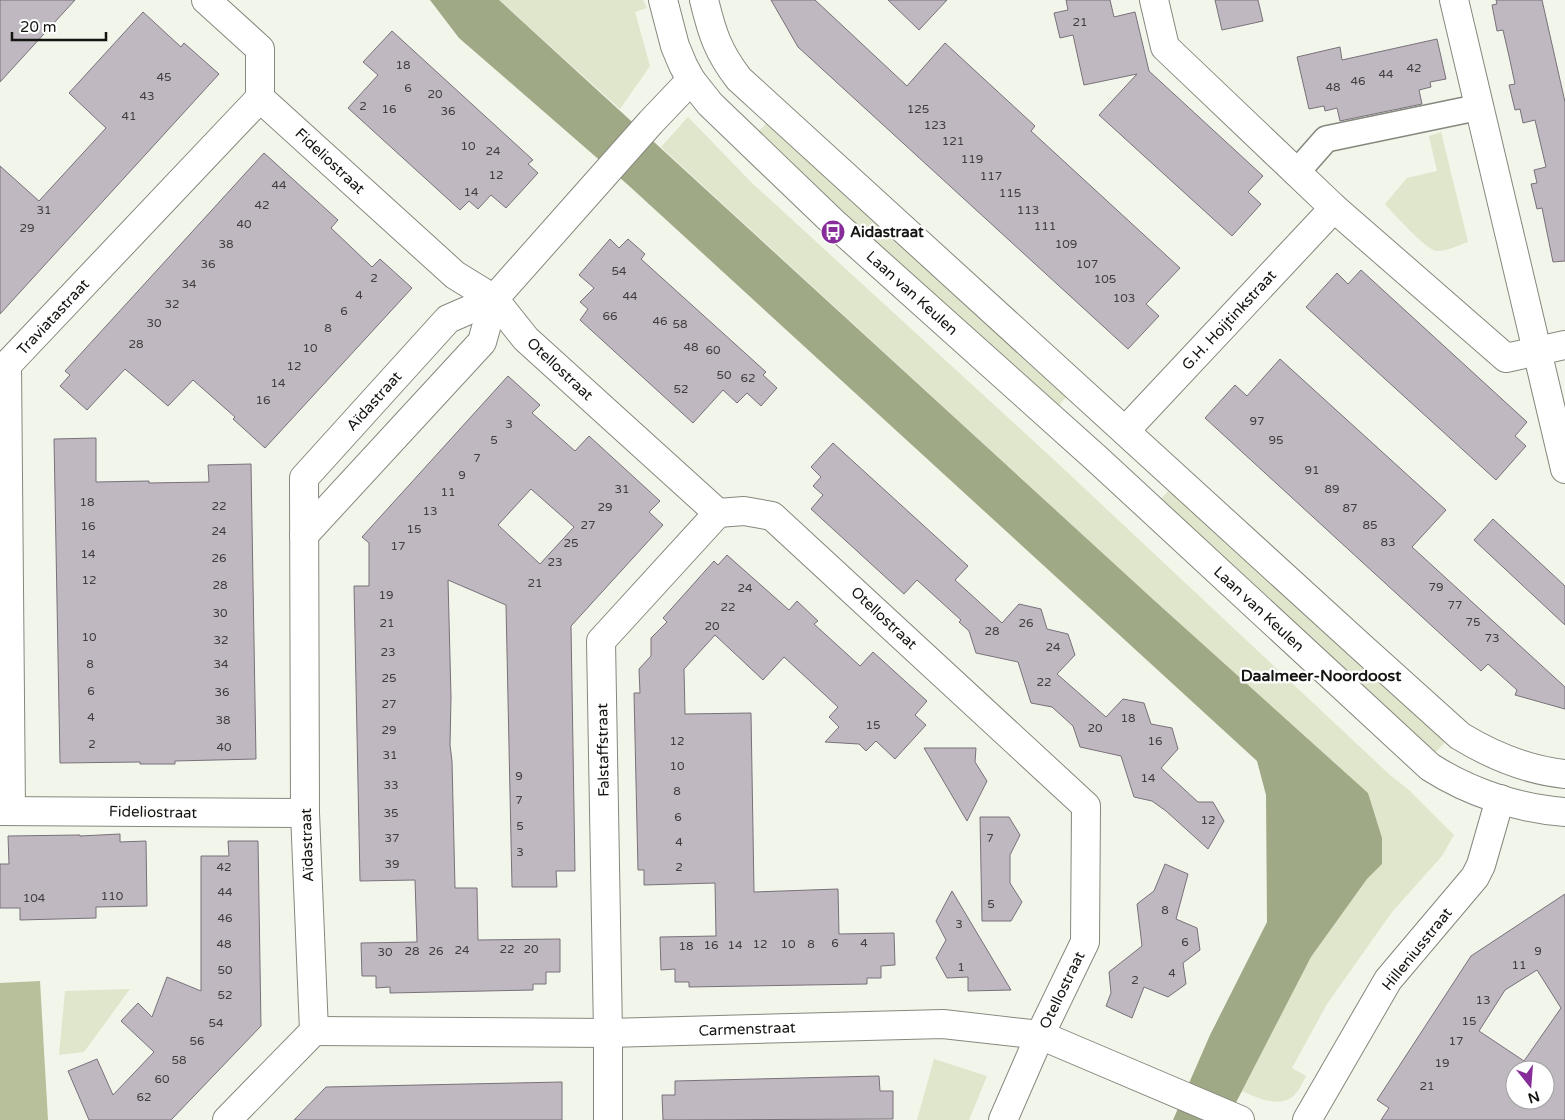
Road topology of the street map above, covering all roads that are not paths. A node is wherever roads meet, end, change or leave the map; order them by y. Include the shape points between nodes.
1 (206, 0) edge
2 (663, 0) edge
3 (704, 0) edge
4 (1154, 0) edge
5 (1454, 0) edge
6 (722, 56) junction
7 (691, 80) junction
8 (260, 98) junction
9 (1480, 107) junction
10 (1296, 173) junction
11 (1334, 208) junction
12 (494, 299) junction
13 (1565, 345) edge
14 (1538, 351) junction
15 (1125, 431) junction
16 (1097, 459) junction
17 (1565, 469) edge
18 (718, 513) junction
19 (304, 534) junction
20 (1508, 762) junction
21 (1565, 774) edge
22 (1500, 799) junction
23 (6, 811) edge
24 (1565, 812) edge
25 (305, 813) junction
26 (314, 1031) junction
27 (608, 1033) junction
28 (1040, 1036) junction
29 (227, 1120) edge
30 (608, 1120) edge
31 (1002, 1120) edge
32 (1240, 1120) edge
33 (1307, 1120) edge

1 - 8 street via 260,49
2 - 7 street, Laan van Keulen via 675,46
3 - 6 street
4 - 10 street via 1165,48
5 - 9 street
6 - 7 street
6 - 15 street via 739,79
7 - 12 street, Aïdastraat
7 - 16 street, Laan van Keulen via 710,104 836,225
8 - 12 street, Fideliostraat via 454,276
8 - 23 street, Traviatastraat via 7,366
9 - 10 street via 1326,139
9 - 14 street
10 - 11 street
11 - 14 street via 1506,358
11 - 15 street, G.H. Hoijtinkstraat
12 - 18 street, Otellostraat via 526,339
12 - 19 street, Aïdastraat via 482,342
12 - 19 street, Aïdastraat via 448,319 304,478
13 - 14 street
14 - 17 street
15 - 16 street
15 - 20 street via 1460,736
16 - 22 street, Laan van Keulen via 1430,767 1461,785
18 - 27 street, Falstaffstraat via 601,641
18 - 28 street, Otellostraat via 744,511 772,516 1086,806 1086,942
19 - 25 street, Aïdastraat
20 - 21 street
20 - 22 street
22 - 24 street, Laan van Keulen
22 - 33 street, Hilleniusstraat via 1475,877 1388,980
23 - 25 street, Fideliostraat
25 - 26 street, Aïdastraat
26 - 27 street, Carmenstraat
26 - 29 street
27 - 28 street, Carmenstraat via 943,1024
27 - 30 street, Falstaffstraat
28 - 31 street, Otellostraat
28 - 32 street, Carmenstraat

